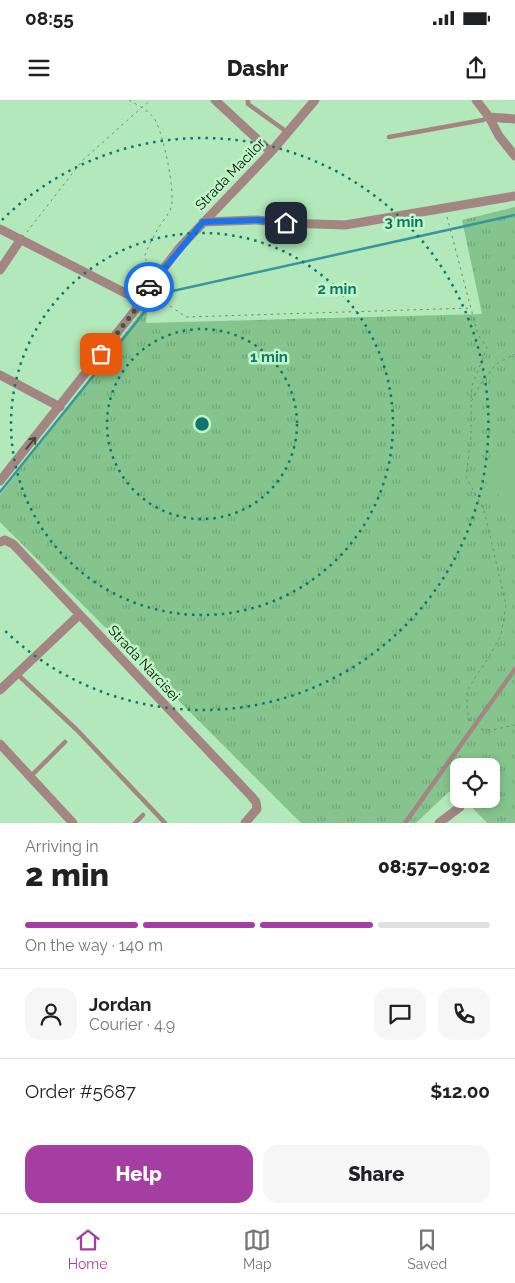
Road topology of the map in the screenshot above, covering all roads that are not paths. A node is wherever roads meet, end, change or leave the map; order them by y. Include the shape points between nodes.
1 (215, 100) edge
2 (248, 100) edge
3 (315, 100) edge
4 (476, 100) edge
5 (489, 117) junction
6 (515, 119) edge
7 (287, 132) junction
8 (389, 137) dead end
9 (271, 152) junction
10 (515, 156) edge
11 (515, 196) edge
12 (203, 222) junction
13 (0, 229) edge
14 (21, 240) junction
15 (0, 270) edge
16 (138, 300) junction
17 (0, 375) edge
18 (60, 407) junction
19 (0, 481) edge
20 (2, 541) edge
21 (79, 615) junction
22 (515, 669) edge
23 (17, 674) junction
24 (0, 690) edge
25 (65, 742) dead end
26 (0, 744) edge
27 (30, 777) junction
28 (459, 808) edge
29 (143, 815) dead end
30 (73, 823) edge
31 (135, 823) edge
32 (164, 823) edge
33 (245, 823) edge
34 (405, 823) edge
35 (438, 823) edge

1 - 9 street
2 - 7 lane via 248,104
3 - 7 street, Strada Macilor
4 - 5 street
5 - 6 street
5 - 8 lane
5 - 10 street
7 - 9 street, Strada Macilor
9 - 12 street, Strada Macilor
11 - 12 street via 346,225 257,220
12 - 16 street, Strada Macilor
13 - 14 street
14 - 15 street
14 - 16 street
16 - 18 street, Strada Macilor via 136,309
17 - 18 street
19 -> 18 street, Strada Macilor
20 - 21 street, Strada Narcisei via 13,544
21 - 23 street
21 - 33 street, Strada Narcisei via 256,802 257,809
22 - 34 lane
23 - 24 street
23 - 32 lane via 77,730
25 - 27 lane
26 - 27 street
27 - 30 street
28 - 35 street
29 - 31 lane

